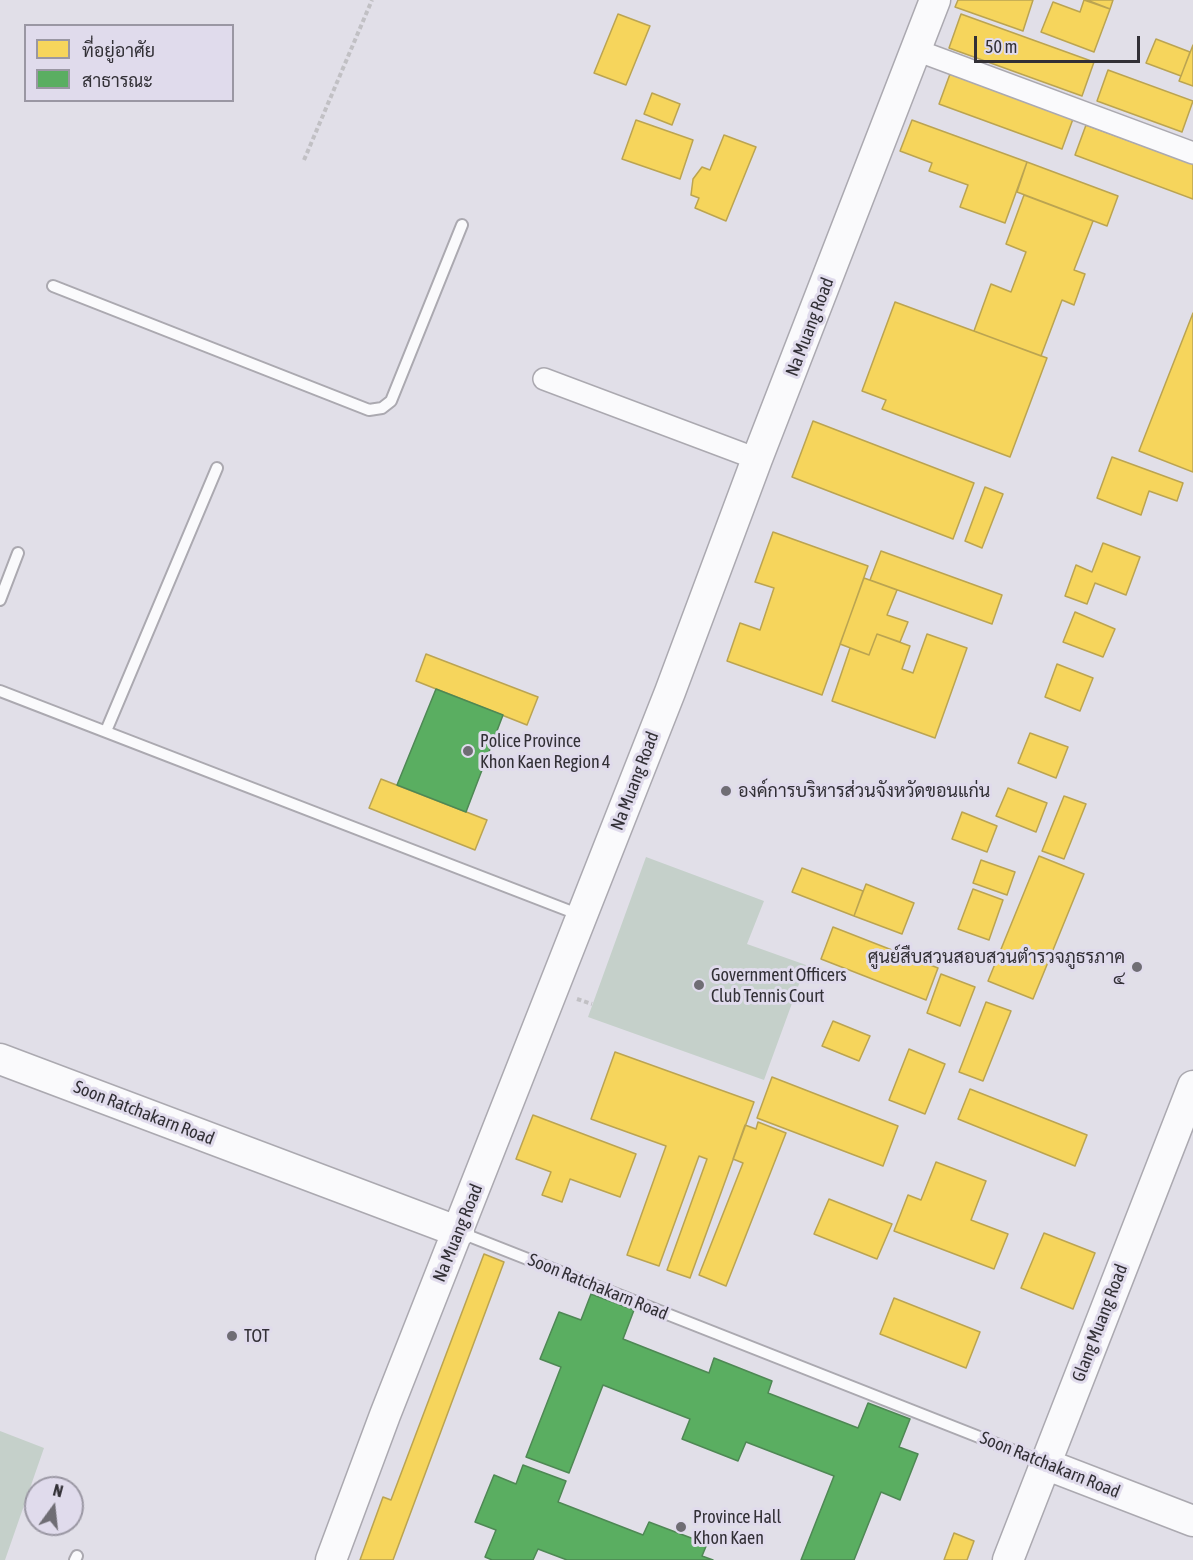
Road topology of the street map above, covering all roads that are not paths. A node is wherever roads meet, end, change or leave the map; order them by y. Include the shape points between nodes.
1 (935, 0) edge
2 (916, 50) junction
3 (1193, 153) edge
4 (462, 225) dead end
5 (53, 286) dead end
6 (544, 378) dead end
7 (757, 459) junction
8 (217, 468) dead end
9 (18, 553) dead end
10 (0, 600) edge
11 (0, 691) edge
12 (106, 731) junction
13 (583, 916) junction
14 (0, 1059) edge
15 (1193, 1086) edge
16 (459, 1232) junction
17 (1045, 1464) junction
18 (1193, 1521) edge
19 (331, 1560) edge
20 (1008, 1560) edge

1 - 2 street, Na Muang Road
2 - 3 street
2 - 7 street, Na Muang Road
4 - 5 lane via 391,402 369,410
6 - 7 street
7 - 13 street, Na Muang Road
8 - 12 lane
9 - 10 lane
11 - 12 lane
12 - 13 lane
13 - 16 street, Na Muang Road
14 - 16 street, Soon Ratchakarn Road
15 - 17 street, Glang Muang Road
16 - 17 lane, Soon Ratchakarn Road
16 - 19 street, Na Muang Road
17 - 18 street, Soon Ratchakarn Road
17 - 20 street, Glang Muang Road

